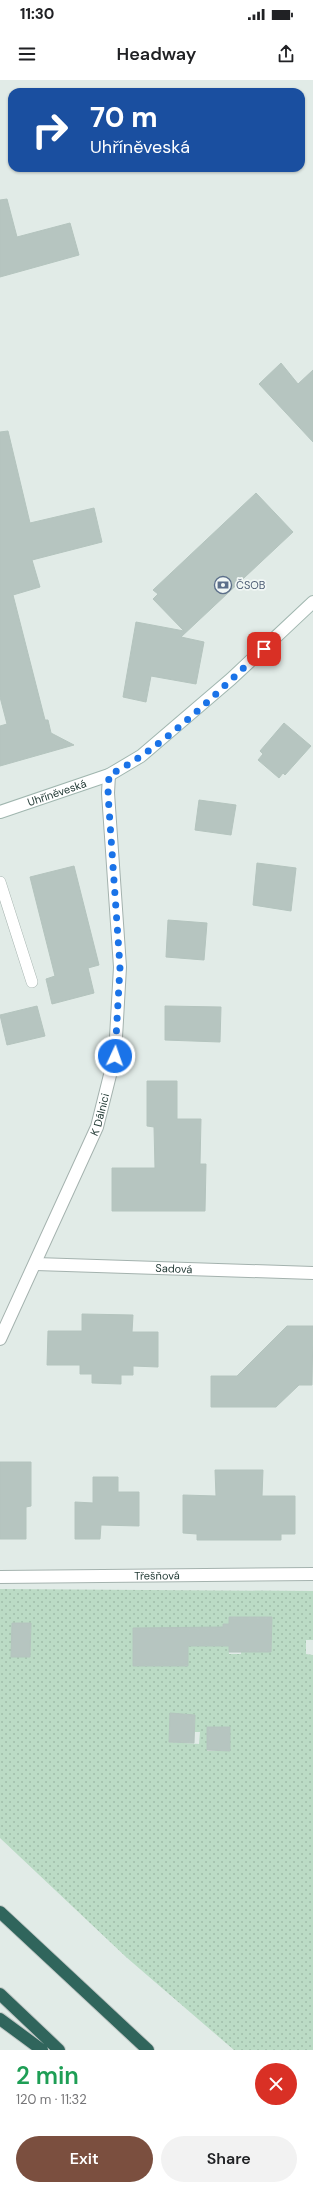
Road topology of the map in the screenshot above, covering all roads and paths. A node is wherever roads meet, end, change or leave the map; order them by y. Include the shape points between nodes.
1 (313, 602) edge
2 (109, 775) junction
3 (0, 812) edge
4 (0, 882) edge
5 (32, 982) dead end
6 (36, 1264) junction
7 (313, 1273) edge
8 (0, 1339) edge
9 (313, 1574) edge
10 (0, 1578) edge
11 (0, 1912) edge
12 (0, 1994) edge
13 (0, 2019) edge
14 (42, 2050) edge
15 (59, 2050) edge
16 (148, 2050) edge

1 - 2 street, Uhříněveská via 176,728 140,756
2 - 3 street, Uhříněveská
2 - 6 street, K Dálnici via 108,794 120,967 115,1056 97,1127
4 - 5 lane
6 - 7 street, Sadová
6 - 8 street, K Dálnici
9 - 10 street, Třešňová
11 - 16 highway
12 - 15 highway
13 - 14 highway

